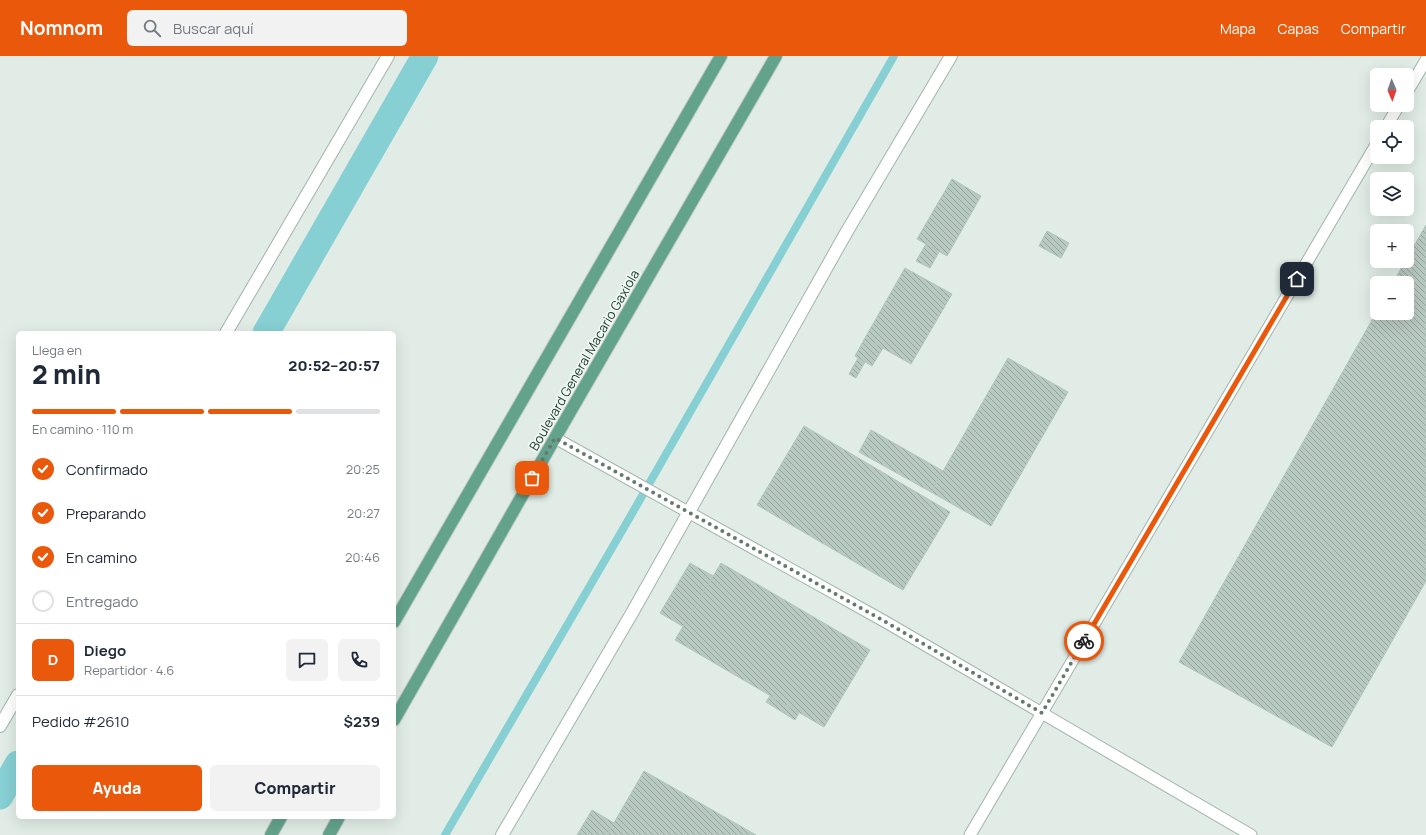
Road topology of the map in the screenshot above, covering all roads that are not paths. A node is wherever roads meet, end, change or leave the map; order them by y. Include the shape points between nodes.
1 (388, 56) edge
2 (721, 56) edge
3 (776, 56) edge
4 (951, 56) edge
5 (1426, 60) edge
6 (1414, 80) edge
7 (1370, 155) edge
8 (227, 331) edge
9 (555, 438) junction
10 (689, 512) junction
11 (396, 619) edge
12 (16, 698) edge
13 (1042, 713) junction
14 (396, 716) edge
15 (0, 726) edge
16 (280, 819) edge
17 (338, 819) edge
18 (271, 835) edge
19 (329, 835) edge
20 (502, 835) edge
21 (970, 835) edge
22 (1251, 835) edge

1 - 8 street
2 - 11 main road
3 - 9 main road, Boulevard General Macario Gaxiola
4 - 10 street via 846,233
5 - 6 lane
7 - 13 lane
9 - 10 lane
9 - 14 main road, Boulevard General Macario Gaxiola
10 - 13 lane
10 - 20 street
12 - 15 street
13 - 21 lane
13 - 22 lane
16 - 18 main road
17 - 19 main road

